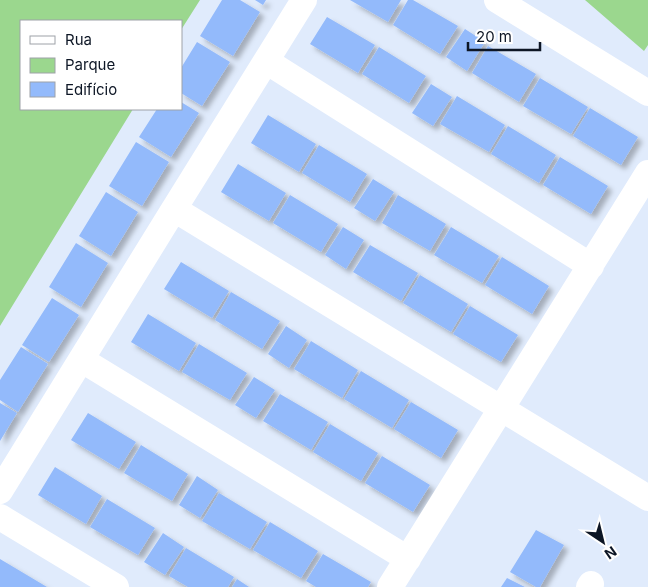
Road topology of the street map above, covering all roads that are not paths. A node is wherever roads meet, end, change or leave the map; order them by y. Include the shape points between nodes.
1 (304, 0) edge
2 (497, 0) edge
3 (266, 61) junction
4 (648, 93) edge
5 (648, 173) edge
6 (174, 210) junction
7 (591, 266) junction
8 (82, 360) junction
9 (502, 409) junction
10 (0, 491) edge
11 (648, 498) edge
12 (0, 518) edge
13 (408, 559) junction
14 (116, 587) edge
15 (390, 587) edge

1 - 3 street
2 - 4 street
3 - 6 street
3 - 7 street
5 - 7 street
6 - 8 street
6 - 9 street
7 - 9 street
8 - 10 street
8 - 13 street
9 - 11 street
9 - 13 street
12 - 14 street
13 - 15 street

